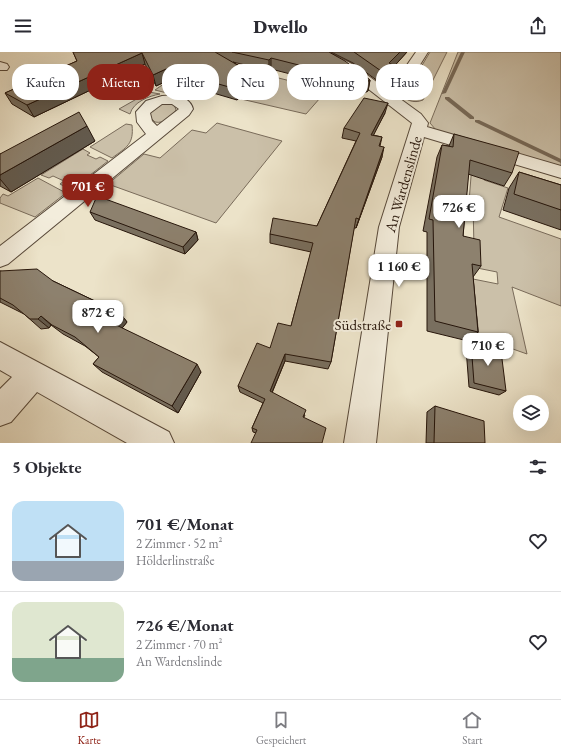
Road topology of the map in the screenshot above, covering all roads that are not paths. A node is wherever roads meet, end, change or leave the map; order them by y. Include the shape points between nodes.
1 (319, 52) edge
2 (422, 52) edge
3 (340, 56) edge
4 (414, 64) edge
5 (376, 86) edge
6 (392, 100) edge
7 (418, 123) junction
8 (156, 134) dead end
9 (561, 172) edge
10 (0, 258) edge
11 (0, 356) edge
12 (33, 375) junction
13 (0, 412) edge
14 (158, 443) edge
15 (360, 443) edge

1 - 3 street
2 - 4 street
3 - 5 street
6 - 7 street
7 - 9 street
7 - 15 street, An Wardenslinde via 389,227
8 - 10 street
11 - 12 street
12 - 13 street
12 - 14 street

